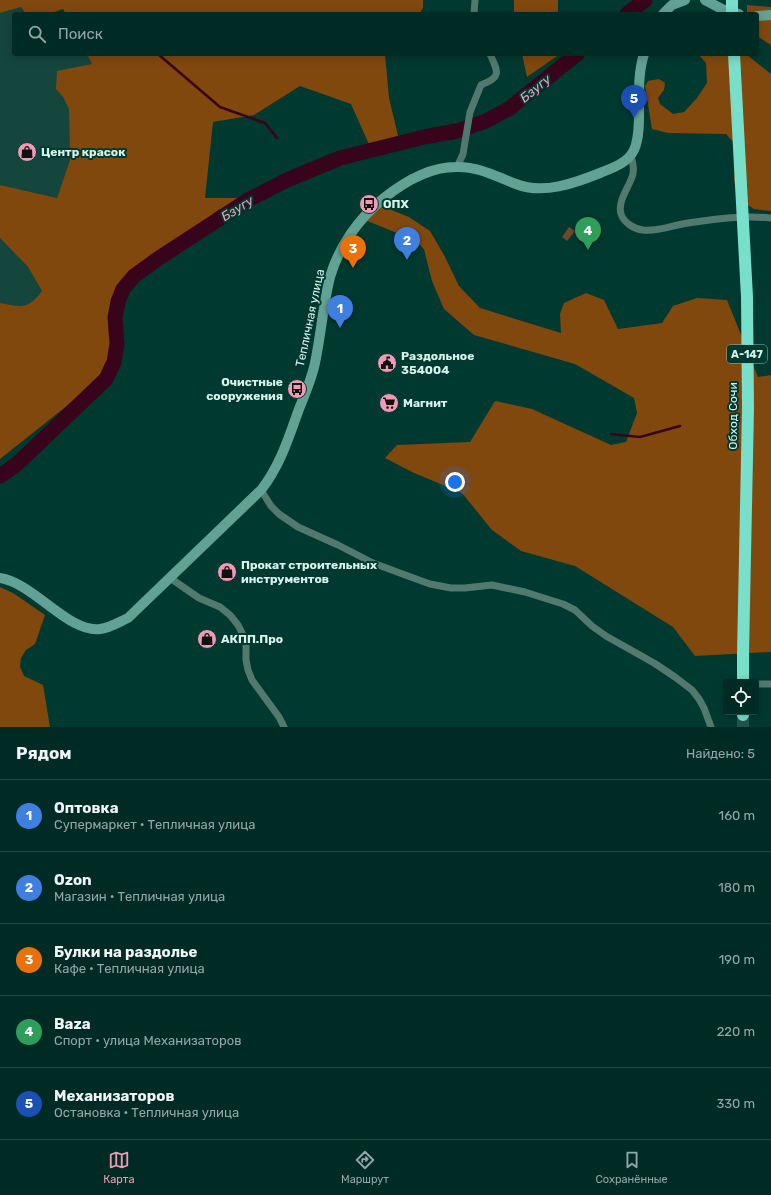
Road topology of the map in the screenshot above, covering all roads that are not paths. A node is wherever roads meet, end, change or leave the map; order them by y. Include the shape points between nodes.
1 (475, 0) edge
2 (685, 0) edge
3 (705, 0) edge
4 (732, 0) edge
5 (474, 12) edge
6 (665, 12) edge
7 (732, 12) edge
8 (734, 12) edge
9 (771, 15) edge
10 (759, 16) edge
11 (491, 56) edge
12 (643, 56) edge
13 (734, 56) edge
14 (631, 156) junction
15 (457, 167) junction
16 (771, 218) edge
17 (261, 490) junction
18 (0, 578) edge
19 (170, 578) junction
20 (743, 679) edge
21 (759, 684) edge
22 (771, 684) edge
23 (284, 727) edge
24 (711, 727) edge

1 - 5 street
2 - 6 street via 672,5
3 - 8 street
4 - 7 highway, bridge
9 - 10 street
11 - 15 street via 497,70 496,77 481,85 470,112 463,154
12 - 14 street via 639,85 638,134
13 - 20 highway, Обход Сочи / А-147, bridge via 747,297 748,408
14 - 15 street, Тепличная улица via 624,162 577,182 548,188 518,185 483,171
14 - 16 street via 633,173 621,203 621,210 624,220 634,228 657,230 722,218
15 - 17 street, Тепличная улица via 429,172 414,178 384,198 367,214 339,252 330,277 315,364 280,459
17 - 19 street, Тепличная улица
17 - 24 street via 271,506 285,520 373,563 430,584 465,588 492,584 543,597 575,610 606,636 659,666 692,690 704,708
18 - 19 street, Тепличная улица via 15,583 74,622 93,630 108,628 128,618
19 - 23 street via 230,615 246,641 246,660 252,680 279,716
21 - 22 street

